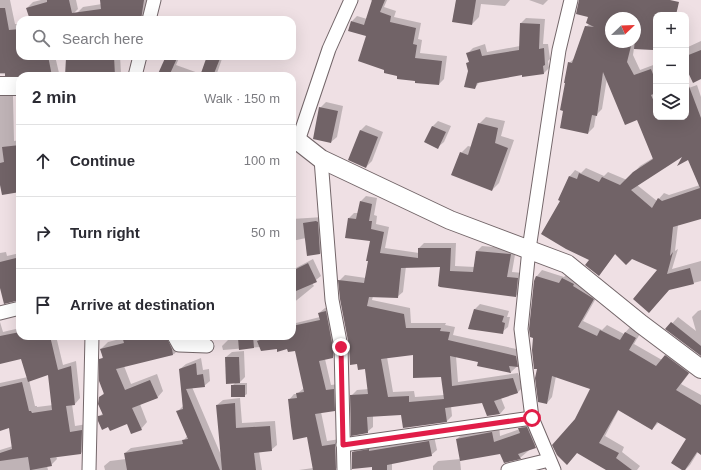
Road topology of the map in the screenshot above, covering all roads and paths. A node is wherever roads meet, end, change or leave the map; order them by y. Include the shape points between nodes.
1 (154, 0) edge
2 (351, 0) edge
3 (571, 0) edge
4 (150, 16) edge
5 (139, 60) edge
6 (137, 72) edge
7 (0, 86) edge
8 (16, 86) edge
9 (296, 138) edge
10 (296, 142) edge
11 (321, 159) junction
12 (529, 249) junction
13 (16, 309) edge
14 (0, 313) edge
15 (92, 340) edge
16 (176, 340) edge
17 (207, 346) dead end
18 (701, 369) edge
19 (532, 418) junction
20 (343, 445) junction
21 (552, 465) edge
22 (89, 470) edge
23 (344, 470) edge
24 (508, 470) edge

1 - 4 street
2 - 9 street via 329,49
3 - 12 street via 560,50
5 - 6 street
7 - 8 street
10 - 11 street
11 - 12 street via 450,220
11 - 20 street via 332,300 341,347
12 - 18 street via 567,264
12 - 19 street via 521,328
13 - 14 street
15 - 22 street
16 - 17 street via 179,345
19 - 20 street
19 - 21 street
20 - 23 street
21 - 24 street

